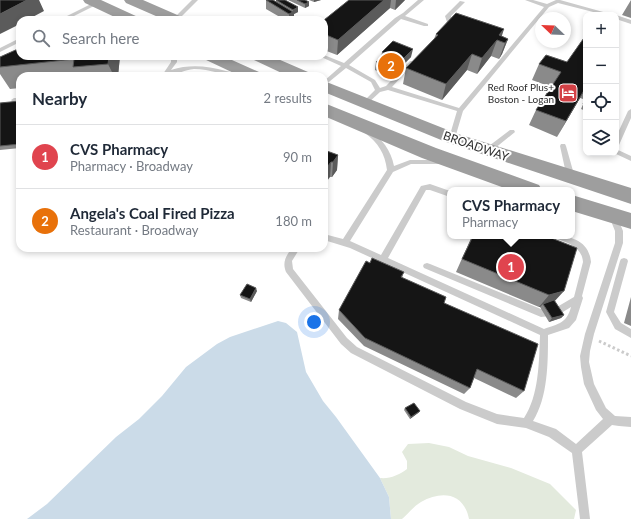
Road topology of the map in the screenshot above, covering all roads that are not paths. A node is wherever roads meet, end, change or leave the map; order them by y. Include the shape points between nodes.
1 (195, 0) edge
2 (421, 0) edge
3 (528, 0) edge
4 (136, 1) edge
5 (461, 1) edge
6 (93, 2) edge
7 (547, 6) junction
8 (600, 12) edge
9 (69, 16) edge
10 (124, 16) edge
11 (168, 16) edge
12 (180, 16) edge
13 (401, 17) junction
14 (619, 18) edge
15 (631, 22) edge
16 (426, 25) dead end
17 (440, 33) edge
18 (16, 42) edge
19 (0, 50) edge
20 (419, 55) edge
21 (328, 58) edge
22 (173, 60) edge
23 (219, 60) edge
24 (278, 60) edge
25 (345, 65) junction
26 (167, 72) edge
27 (173, 72) edge
28 (220, 72) edge
29 (244, 72) edge
30 (296, 72) edge
31 (328, 81) edge
32 (328, 87) edge
33 (388, 88) junction
34 (378, 90) junction
35 (364, 104) junction
36 (460, 110) junction
37 (328, 111) edge
38 (631, 111) edge
39 (357, 124) junction
40 (512, 132) dead end
41 (452, 138) junction
42 (619, 138) edge
43 (563, 146) dead end
44 (487, 151) junction
45 (619, 153) edge
46 (631, 159) edge
47 (455, 163) junction
48 (391, 170) junction
49 (571, 178) junction
50 (523, 187) edge
51 (447, 193) edge
52 (631, 196) edge
53 (575, 204) edge
54 (622, 219) edge
55 (328, 238) edge
56 (565, 239) edge
57 (345, 242) junction
58 (293, 252) edge
59 (383, 259) junction
60 (624, 261) dead end
61 (427, 266) dead end
62 (579, 298) junction
63 (544, 333) junction
64 (631, 334) edge
65 (610, 420) junction
66 (631, 422) edge
67 (526, 423) junction
68 (577, 450) junction
69 (585, 519) edge

1 - 12 lane
2 - 13 lane
3 - 7 lane
4 - 11 highway
5 - 17 lane via 448,16 450,22
6 - 9 lane
6 - 10 highway
7 - 8 lane via 558,0
7 - 36 lane
13 - 16 lane
13 - 25 lane
14 - 15 lane
18 - 19 lane
20 - 33 lane
21 - 25 lane
22 - 26 lane
23 - 29 highway
24 - 30 highway
25 - 31 lane
25 - 34 lane via 373,81
27 - 28 lane via 198,67
32 - 35 highway, BROADWAY
33 - 34 lane
33 - 36 lane
34 - 35 lane
35 - 41 highway, BROADWAY
36 - 41 lane
37 - 39 highway, BROADWAY
38 - 42 lane
39 - 47 highway, BROADWAY
39 - 48 lane via 384,145 390,158
40 - 44 lane
41 - 44 highway, BROADWAY
43 - 49 lane
44 - 49 highway, BROADWAY
45 - 46 lane
47 - 48 lane via 421,161
47 - 50 highway, BROADWAY
48 - 57 lane
49 - 52 highway, BROADWAY
51 - 59 lane via 430,187 424,188
53 - 54 highway
54 - 65 lane via 620,243 592,326 585,358 592,393
55 - 57 lane
56 - 62 lane via 577,244 587,257
57 - 59 lane
58 - 67 lane via 288,260 289,270 351,348 463,406 497,419
59 - 63 lane
60 - 64 lane via 610,312 618,326
61 - 62 lane via 541,313 558,311
62 - 63 lane via 570,321
63 - 67 lane via 544,352 537,398 534,412
65 - 66 lane
65 - 68 lane
67 - 68 lane via 552,434
68 - 69 lane

